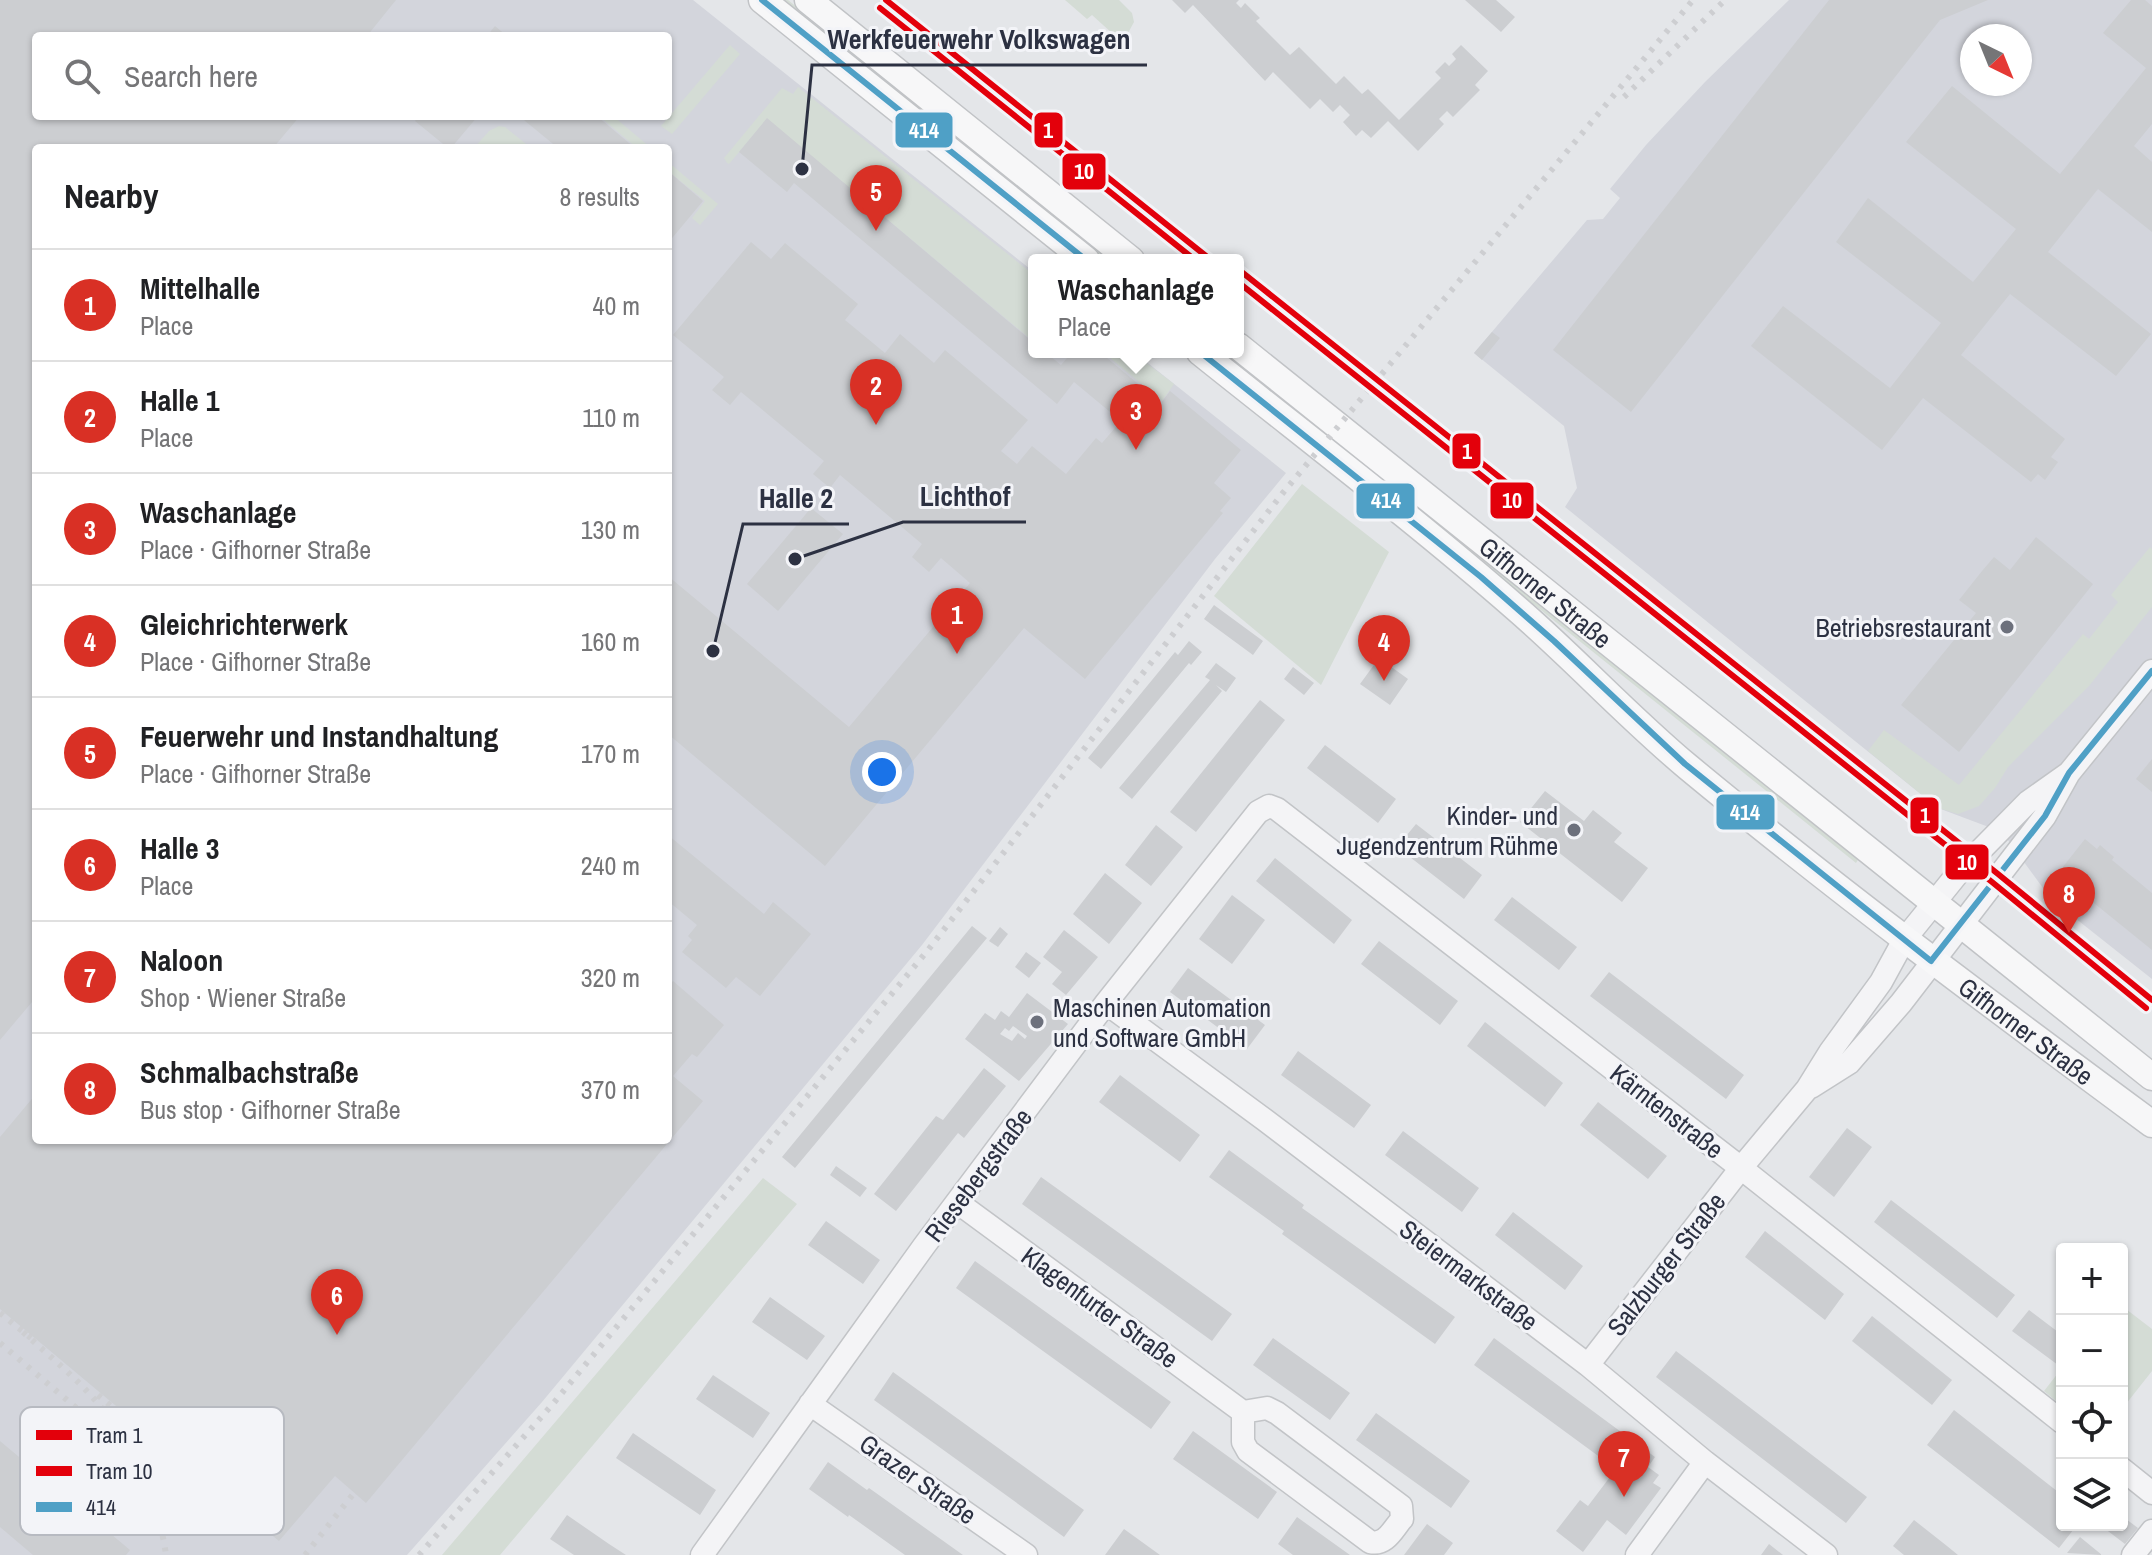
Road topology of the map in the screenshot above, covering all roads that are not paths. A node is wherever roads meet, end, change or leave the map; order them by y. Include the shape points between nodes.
1 (762, 0) edge
2 (808, 0) edge
3 (1079, 254) edge
4 (1124, 254) edge
5 (1244, 351) edge
6 (1207, 358) edge
7 (2152, 671) edge
8 (2069, 773) junction
9 (1269, 806) joint
10 (1934, 903) junction
11 (1962, 924) junction
12 (1904, 940) junction
13 (1931, 961) junction
14 (1106, 1003) junction
15 (2152, 1077) edge
16 (1807, 1089) junction
17 (2152, 1124) edge
18 (1741, 1168) junction
19 (957, 1202) junction
20 (1588, 1365) junction
21 (810, 1404) junction
22 (1243, 1412) junction
23 (2056, 1417) edge
24 (1705, 1462) junction
25 (2128, 1474) edge
26 (2152, 1493) edge
27 (2152, 1531) edge
28 (702, 1555) edge
29 (1026, 1555) edge
30 (1637, 1555) edge
31 (1826, 1555) edge
32 (2133, 1555) edge

1 - 3 main road
2 - 4 main road
5 - 10 main road, Gifhorner Straße
6 - 12 main road, Gifhorner Straße via 1481,577 1685,764
7 - 8 street
8 - 10 street, Salzburger Straße via 2028,802
8 - 11 street, Salzburger Straße via 2045,816
9 - 14 street, Riesebergstraße via 1258,812
9 - 18 street, Kärntenstraße
10 - 11 main road, Gifhorner Straße
10 - 12 street, Salzburger Straße
11 - 13 street, Salzburger Straße
11 - 15 main road, Gifhorner Straße
12 - 13 main road, Gifhorner Straße
12 - 16 street, Salzburger Straße
13 - 16 street, Salzburger Straße via 1849,1063
13 - 17 main road, Gifhorner Straße
14 - 19 street, Riesebergstraße
14 - 20 street, Steiermarkstraße
16 - 18 street, Salzburger Straße
18 - 20 street, Salzburger Straße
18 - 23 street, Kärntenstraße
19 - 21 street, Riesebergstraße
19 - 22 street, Klagenfurter Straße
20 - 24 street, Steiermarkstraße
21 - 28 street, Riesebergstraße
21 - 29 street, Grazer Straße
22 - 22 street via 1248,1451 1370,1542 1384,1541 1402,1519 1401,1506 1277,1413 1267,1408
24 - 30 street
24 - 31 street, Steiermarkstraße
25 - 26 street
27 - 32 street

